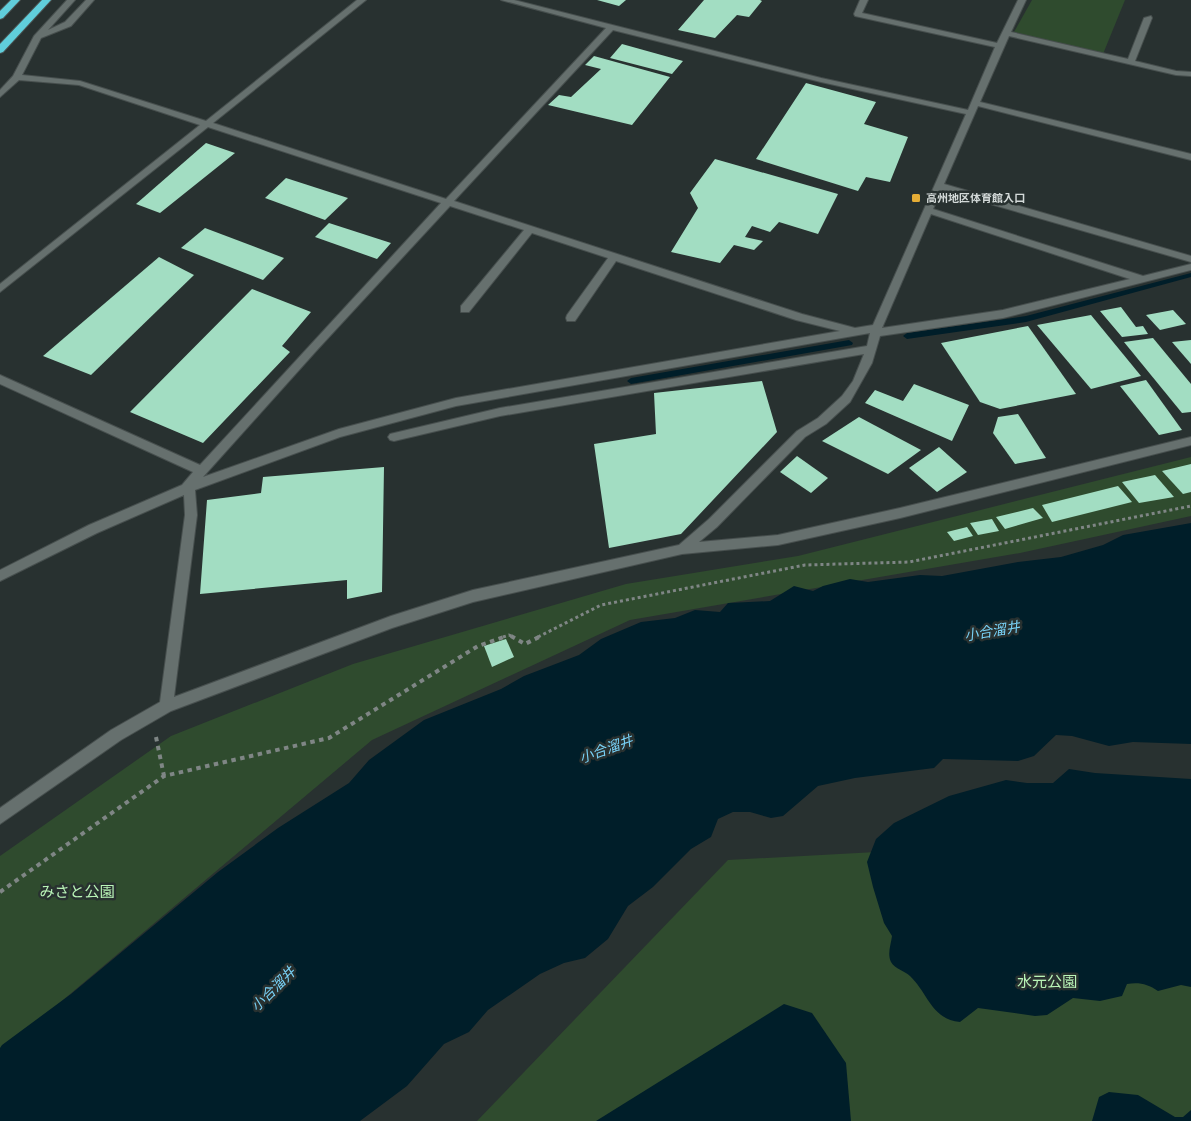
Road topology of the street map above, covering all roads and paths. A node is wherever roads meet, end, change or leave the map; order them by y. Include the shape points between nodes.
1 (6, 0) edge
2 (16, 0) edge
3 (38, 0) edge
4 (47, 0) edge
5 (71, 0) edge
6 (90, 0) edge
7 (362, 0) edge
8 (505, 0) edge
9 (864, 0) edge
10 (1022, 0) edge
11 (0, 5) edge
12 (0, 16) edge
13 (1148, 18) dead end
14 (611, 27) junction
15 (1006, 33) junction
16 (37, 38) junction
17 (0, 39) edge
18 (1000, 46) junction
19 (0, 50) edge
20 (1131, 62) junction
21 (1191, 74) edge
22 (17, 77) junction
23 (0, 95) edge
24 (973, 108) junction
25 (207, 123) junction
26 (1191, 157) edge
27 (939, 186) junction
28 (448, 202) junction
29 (928, 210) junction
30 (530, 228) junction
31 (614, 256) junction
32 (1191, 259) edge
33 (1191, 267) edge
34 (1142, 279) junction
35 (0, 289) edge
36 (465, 309) dead end
37 (571, 318) dead end
38 (876, 331) junction
39 (856, 332) junction
40 (871, 348) junction
41 (0, 379) edge
42 (394, 437) dead end
43 (1191, 442) edge
44 (200, 470) junction
45 (187, 488) junction
46 (1191, 506) edge
47 (682, 549) junction
48 (0, 564) edge
49 (18, 566) junction
50 (0, 576) edge
51 (166, 706) junction
52 (164, 776) junction
53 (0, 817) edge
54 (0, 892) edge

1 - 11 highway
2 - 12 highway
3 - 17 highway
4 - 19 highway
5 - 16 street
6 - 16 street via 68,24
7 - 25 street
8 - 14 street
9 - 18 street via 858,14
10 - 15 street
13 - 20 street
14 - 24 street via 838,84
14 - 28 street
15 - 18 street
15 - 20 street
16 - 22 street
18 - 24 street
20 - 21 street
22 - 23 street
22 - 25 street via 80,83
24 - 26 street
24 - 27 street
25 - 28 street
25 - 35 street
27 - 29 street
27 - 32 street
28 - 30 street
28 - 44 street
29 - 34 street
29 - 38 street
30 - 31 street
30 - 36 street
31 - 37 street
31 - 39 street
33 - 34 street
34 - 38 street via 1003,314
38 - 39 street
38 - 40 street
39 - 45 street via 456,402 330,436
40 - 42 street via 500,412
40 - 47 street via 863,370 846,399 822,421 801,434 713,523
41 - 44 street
43 - 47 street via 778,540
44 - 45 street
45 - 49 street
45 - 51 street via 191,515
46 - 52 path via 909,562 805,565 601,605 525,644 509,635 478,646 329,738
47 - 51 street via 473,596 391,622
48 - 49 street
49 - 50 street
51 - 52 path via 156,734
51 - 53 street via 116,735
52 - 54 path

